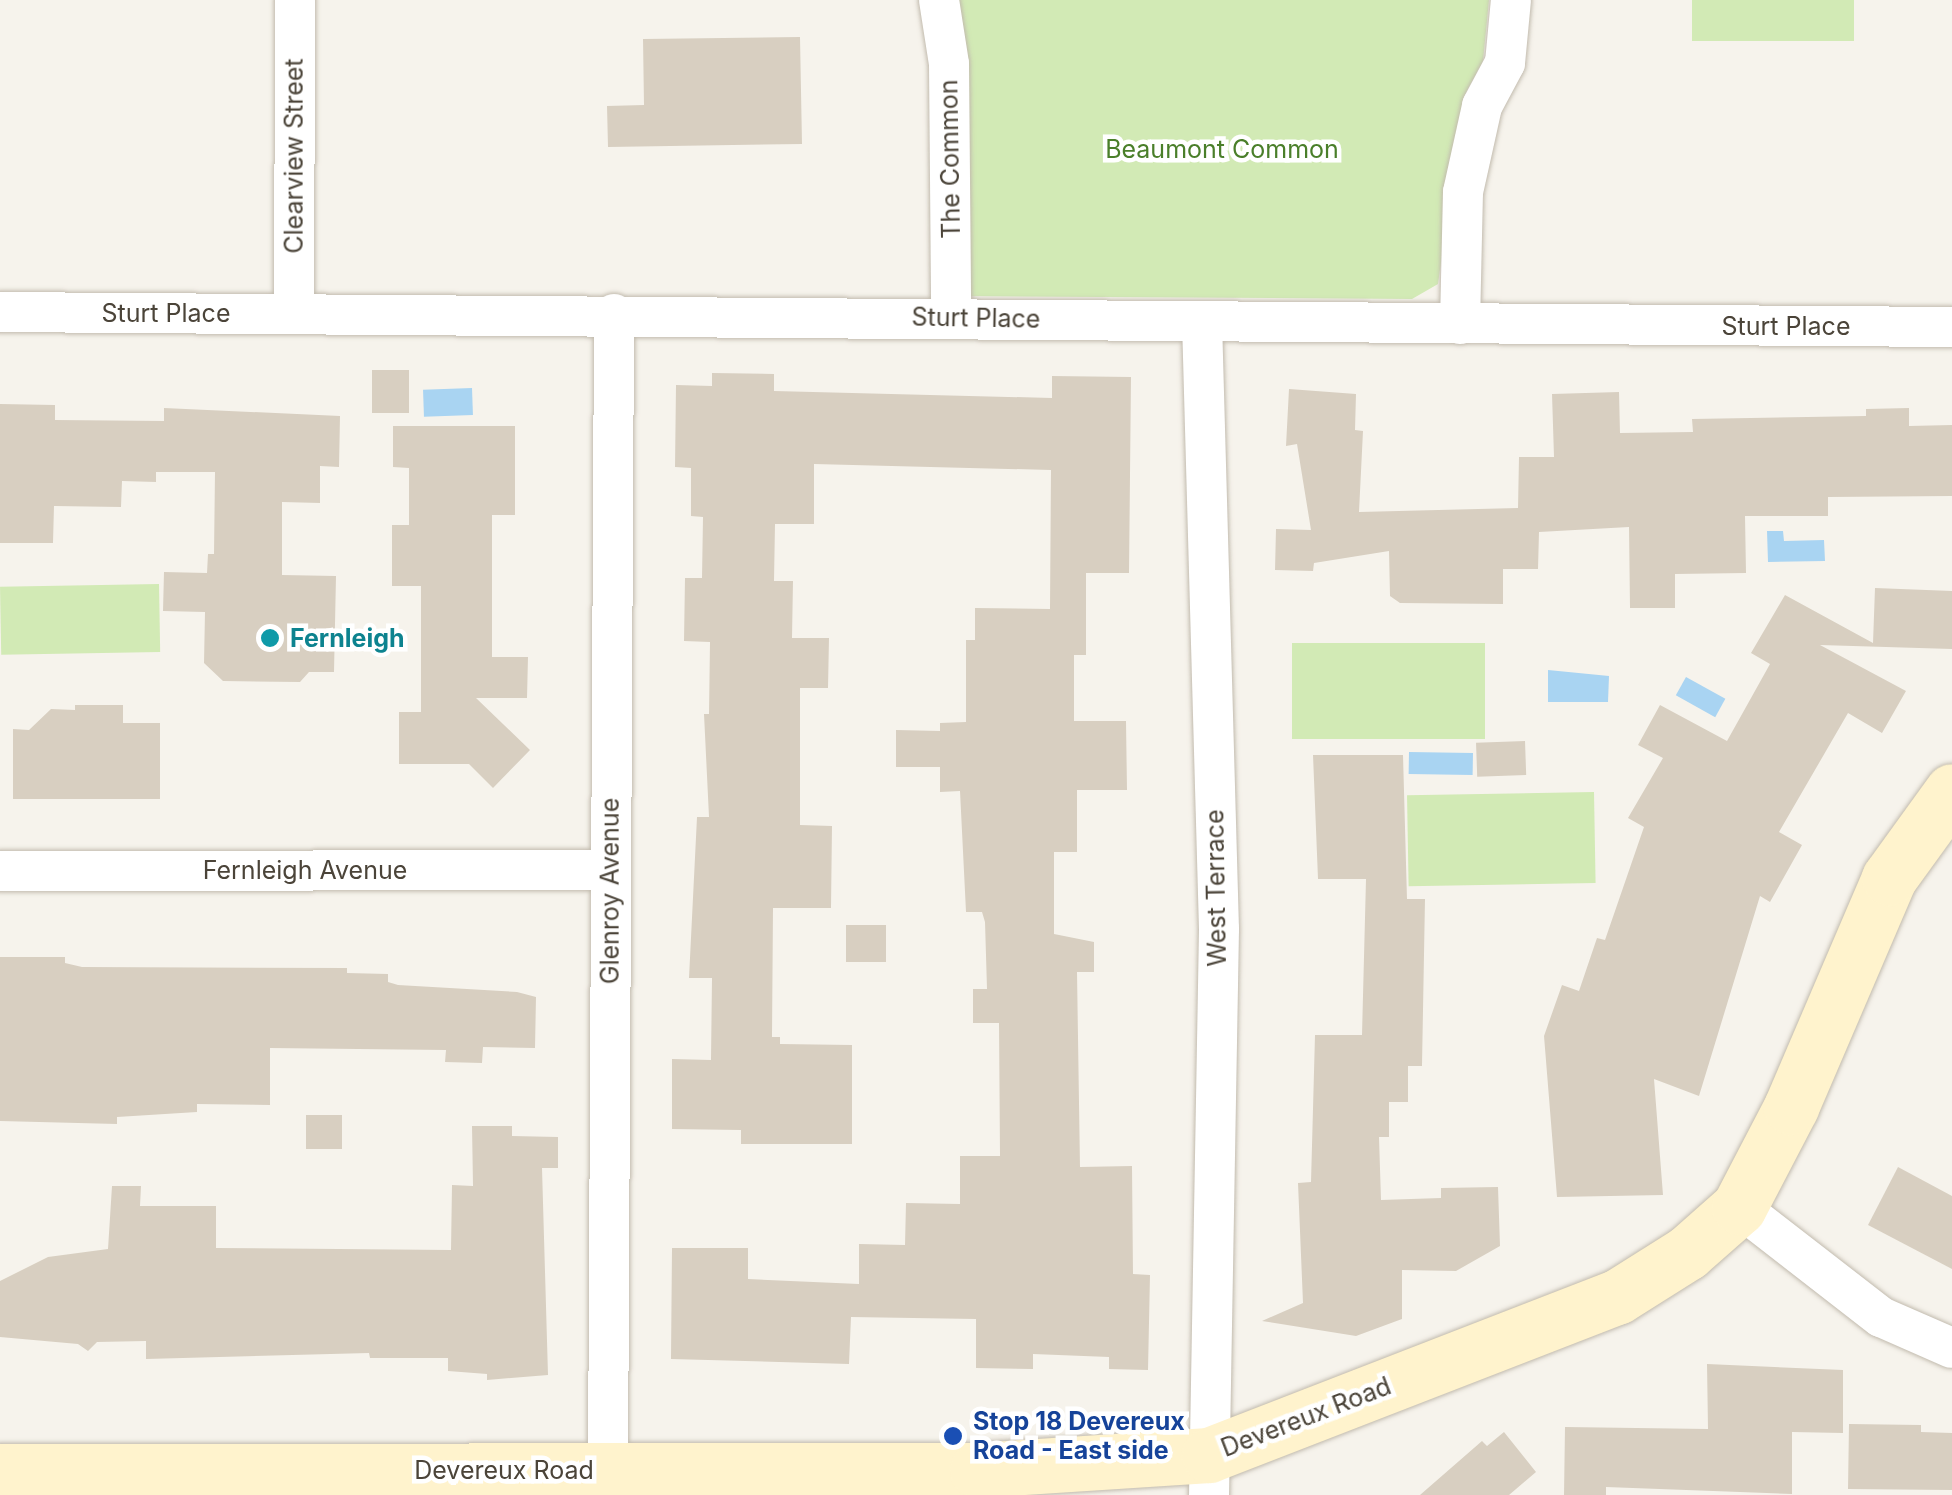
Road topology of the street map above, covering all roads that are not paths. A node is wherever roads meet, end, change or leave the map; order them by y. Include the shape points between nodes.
1 (295, 0) edge
2 (938, 0) edge
3 (1511, 0) edge
4 (0, 312) edge
5 (294, 313) junction
6 (614, 314) junction
7 (951, 318) junction
8 (1202, 321) junction
9 (1460, 324) junction
10 (1952, 326) edge
11 (1952, 791) edge
12 (0, 870) edge
13 (610, 870) junction
14 (1739, 1207) junction
15 (1952, 1348) edge
16 (608, 1469) junction
17 (0, 1471) edge
18 (1209, 1475) edge
19 (976, 1482) edge
20 (514, 1483) edge

1 - 5 street, Clearview Street
2 - 7 street, The Common via 949,64
3 - 9 street via 1505,63 1482,106 1463,192
4 - 5 street, Sturt Place
5 - 6 street, Sturt Place
6 - 7 street, Sturt Place
6 - 13 street, Glenroy Avenue
7 - 8 street, Sturt Place
8 - 9 street, Sturt Place
8 - 18 street, West Terrace via 1218,929
9 - 10 street, Sturt Place
11 - 14 street, Devereux Road via 1889,878 1791,1107
12 - 13 street, Fernleigh Avenue
13 - 16 street, Glenroy Avenue
14 - 15 street via 1882,1317
14 - 18 street, Devereux Road via 1687,1253 1617,1297
16 - 19 street, Devereux Road
16 - 20 street, Devereux Road
17 - 20 street, Devereux Road
18 - 19 street, Devereux Road

